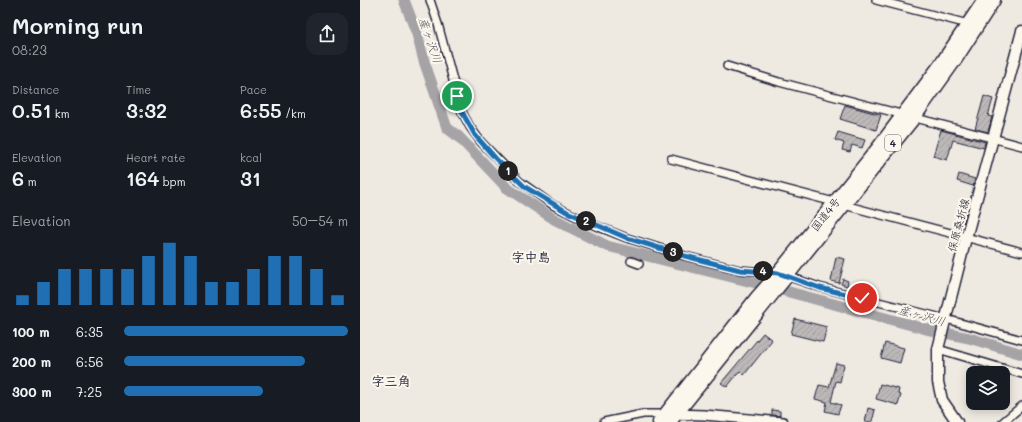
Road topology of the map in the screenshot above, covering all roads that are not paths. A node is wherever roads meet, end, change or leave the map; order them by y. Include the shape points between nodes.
1 (430, 0) edge
2 (876, 0) edge
3 (984, 0) edge
4 (994, 0) edge
5 (968, 24) junction
6 (1021, 36) edge
7 (727, 66) dead end
8 (909, 116) junction
9 (994, 138) junction
10 (1022, 146) edge
11 (671, 159) dead end
12 (839, 203) junction
13 (966, 238) junction
14 (1022, 252) edge
15 (631, 261) dead end
16 (639, 264) dead end
17 (781, 276) junction
18 (945, 321) junction
19 (1022, 340) edge
20 (938, 349) junction
21 (1022, 374) edge
22 (1022, 406) edge
23 (668, 418) edge
24 (704, 418) edge
25 (604, 422) edge
26 (783, 422) edge
27 (957, 422) edge
28 (1002, 422) edge

1 - 17 street via 462,112 475,135 525,187 567,212 627,238 733,269
2 - 5 street
3 - 5 highway, 国道4号 / 4
4 - 8 highway, 国道4号 / 4 via 956,59
5 - 8 highway, 国道4号 / 4
6 - 9 main road, 保原桑折線
7 - 8 street
8 - 9 street
8 - 12 highway, 国道4号 / 4
9 - 10 street
9 - 13 main road, 保原桑折線
11 - 12 street
12 - 13 street
12 - 17 highway, 国道4号 / 4
13 - 14 street
13 - 18 main road, 保原桑折線
15 - 16 street
17 - 18 street
17 - 23 highway, 国道4号 / 4
18 - 19 street
18 - 20 main road, 保原桑折線
20 - 21 street
20 - 27 main road, 保原桑折線 via 938,382 942,400
22 - 28 street
23 - 24 street
23 - 25 street via 643,414
24 - 26 street

